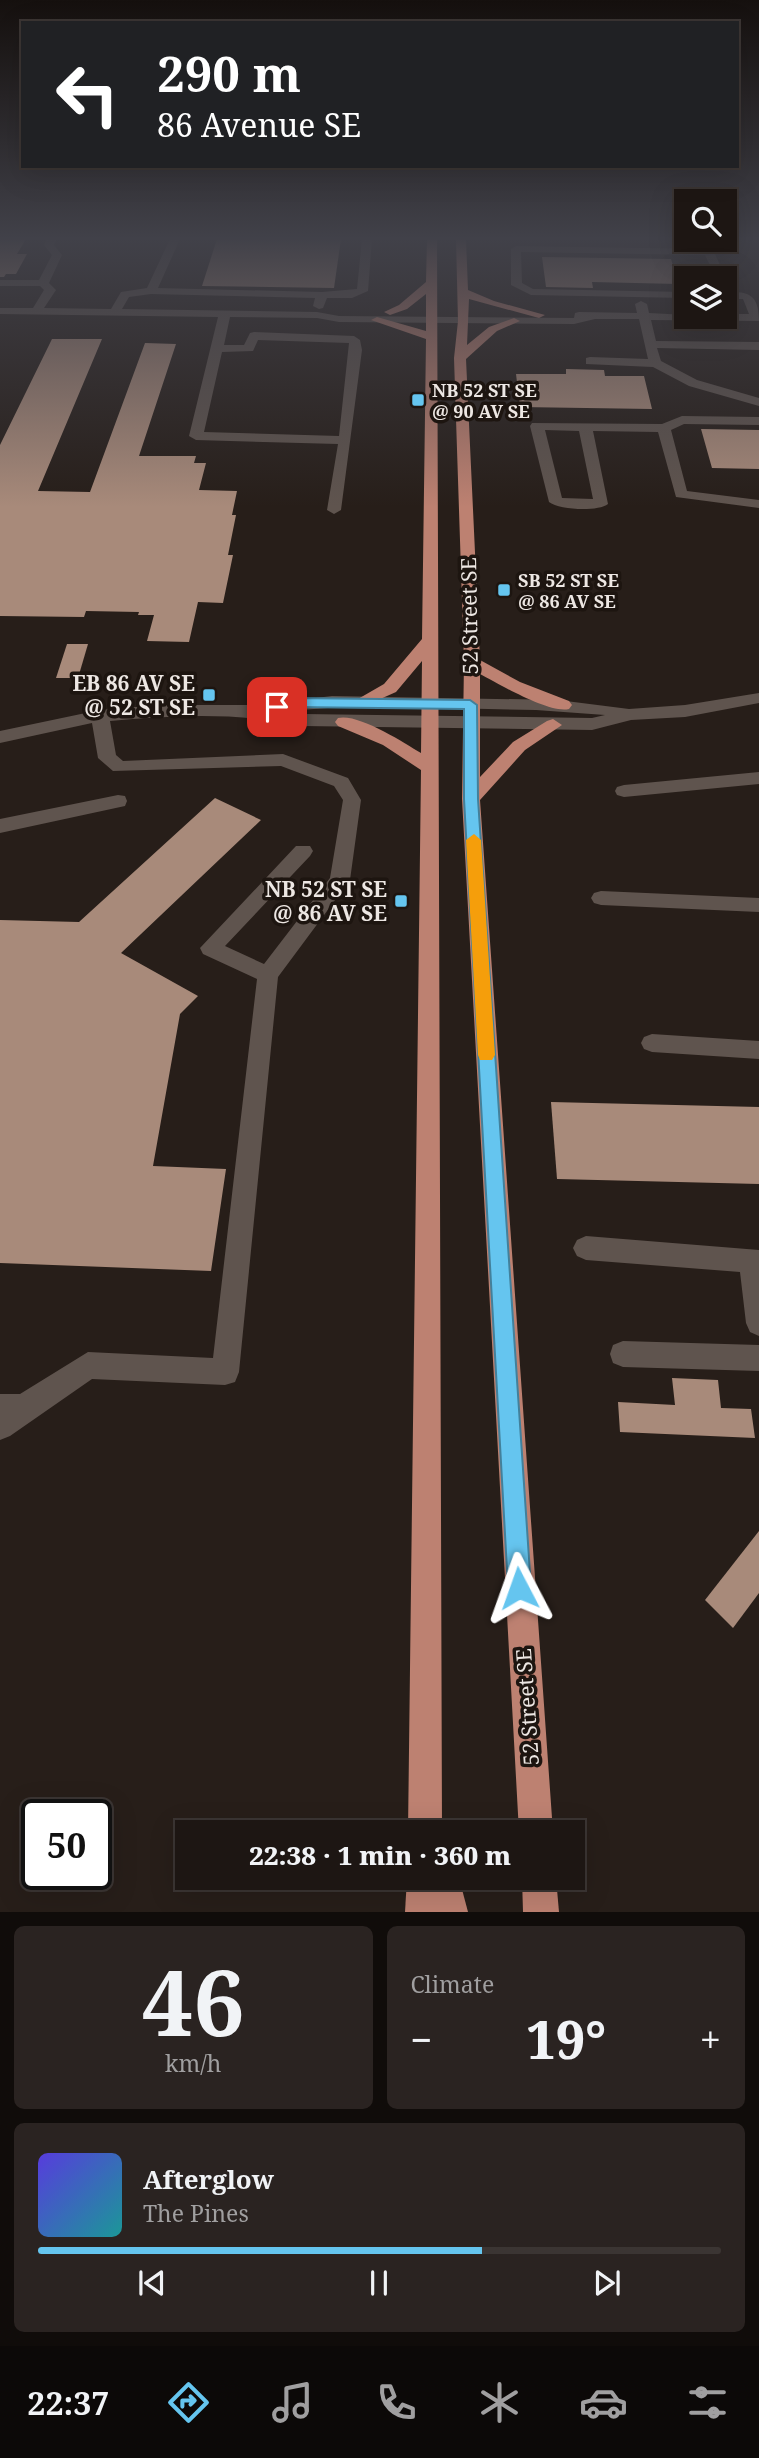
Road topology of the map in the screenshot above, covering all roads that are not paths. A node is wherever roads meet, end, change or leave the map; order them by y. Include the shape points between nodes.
1 (222, 328) edge
2 (409, 328) edge
3 (431, 328) edge
4 (463, 328) edge
5 (495, 328) edge
6 (645, 328) edge
7 (431, 337) junction
8 (650, 344) junction
9 (759, 346) edge
10 (217, 349) junction
11 (460, 358) junction
12 (590, 361) dead end
13 (654, 363) junction
14 (759, 402) edge
15 (759, 421) edge
16 (585, 426) junction
17 (664, 428) junction
18 (345, 440) junction
19 (759, 504) edge
20 (334, 510) dead end
21 (432, 638) junction
22 (472, 662) junction
23 (759, 698) edge
24 (360, 703) junction
25 (431, 704) junction
26 (470, 705) junction
27 (563, 705) junction
28 (261, 711) junction
29 (631, 713) junction
30 (100, 716) junction
31 (344, 722) junction
32 (431, 723) junction
33 (471, 724) junction
34 (553, 725) junction
35 (0, 737) edge
36 (430, 768) junction
37 (759, 778) edge
38 (624, 791) dead end
39 (471, 799) junction
40 (118, 801) dead end
41 (0, 826) edge
42 (303, 851) dead end
43 (601, 898) dead end
44 (759, 905) edge
45 (268, 975) junction
46 (652, 1043) dead end
47 (759, 1050) edge
48 (586, 1248) dead end
49 (755, 1262) edge
50 (759, 1323) edge
51 (623, 1354) dead end
52 (759, 1358) edge
53 (12, 1408) edge
54 (0, 1426) edge
55 (426, 1798) junction
56 (425, 1820) edge
57 (431, 1820) edge
58 (535, 1820) edge
59 (424, 1890) edge
60 (445, 1890) edge
61 (540, 1890) edge
62 (423, 1912) edge
63 (450, 1912) edge
64 (541, 1912) edge

1 - 10 street
2 - 7 main road
3 - 7 main road, 52 Street SE
4 - 11 main road, 52 Street SE
5 - 11 main road
6 - 8 street
7 - 21 main road, 52 Street SE
8 - 9 street
8 - 13 street
10 - 18 street via 196,436
10 - 18 street via 249,348 254,337 354,340
11 - 22 main road, 52 Street SE
12 - 13 street
13 - 14 street via 693,383
15 - 17 street via 682,420
16 - 16 street via 537,426 556,502 601,503
16 - 17 street
17 - 19 street via 681,494
18 - 20 street
21 - 24 main road via 390,688
21 - 25 main road, 52 Street SE
22 - 26 main road, 52 Street SE
22 - 27 main road via 514,686
23 - 29 street via 685,711
24 - 25 street
24 - 28 street via 293,702
25 - 26 street
25 - 32 main road, 52 Street SE
26 - 27 street
26 - 33 main road, 52 Street SE
27 - 29 street
28 - 30 street
28 - 31 street via 302,720
29 - 34 street via 592,724
30 - 35 street
30 - 45 street via 107,758 119,767 283,760 341,782 352,800 341,880
31 - 32 street
31 - 36 main road via 389,741
32 - 33 street
32 - 36 main road, 52 Street SE
33 - 34 street
33 - 39 main road, 52 Street SE
34 - 39 main road via 519,746
36 - 55 main road, 52 Street SE
37 - 38 street
39 - 58 main road, 52 Street SE
40 - 41 street
42 - 45 street via 210,948
43 - 44 street
45 - 53 street via 225,1372 88,1364
46 - 47 street
48 - 49 street
49 - 50 street
51 - 52 street
53 - 54 street
55 - 56 main road, 52 Street SE
55 - 57 main road
59 - 62 main road
60 - 63 main road
61 - 64 main road

